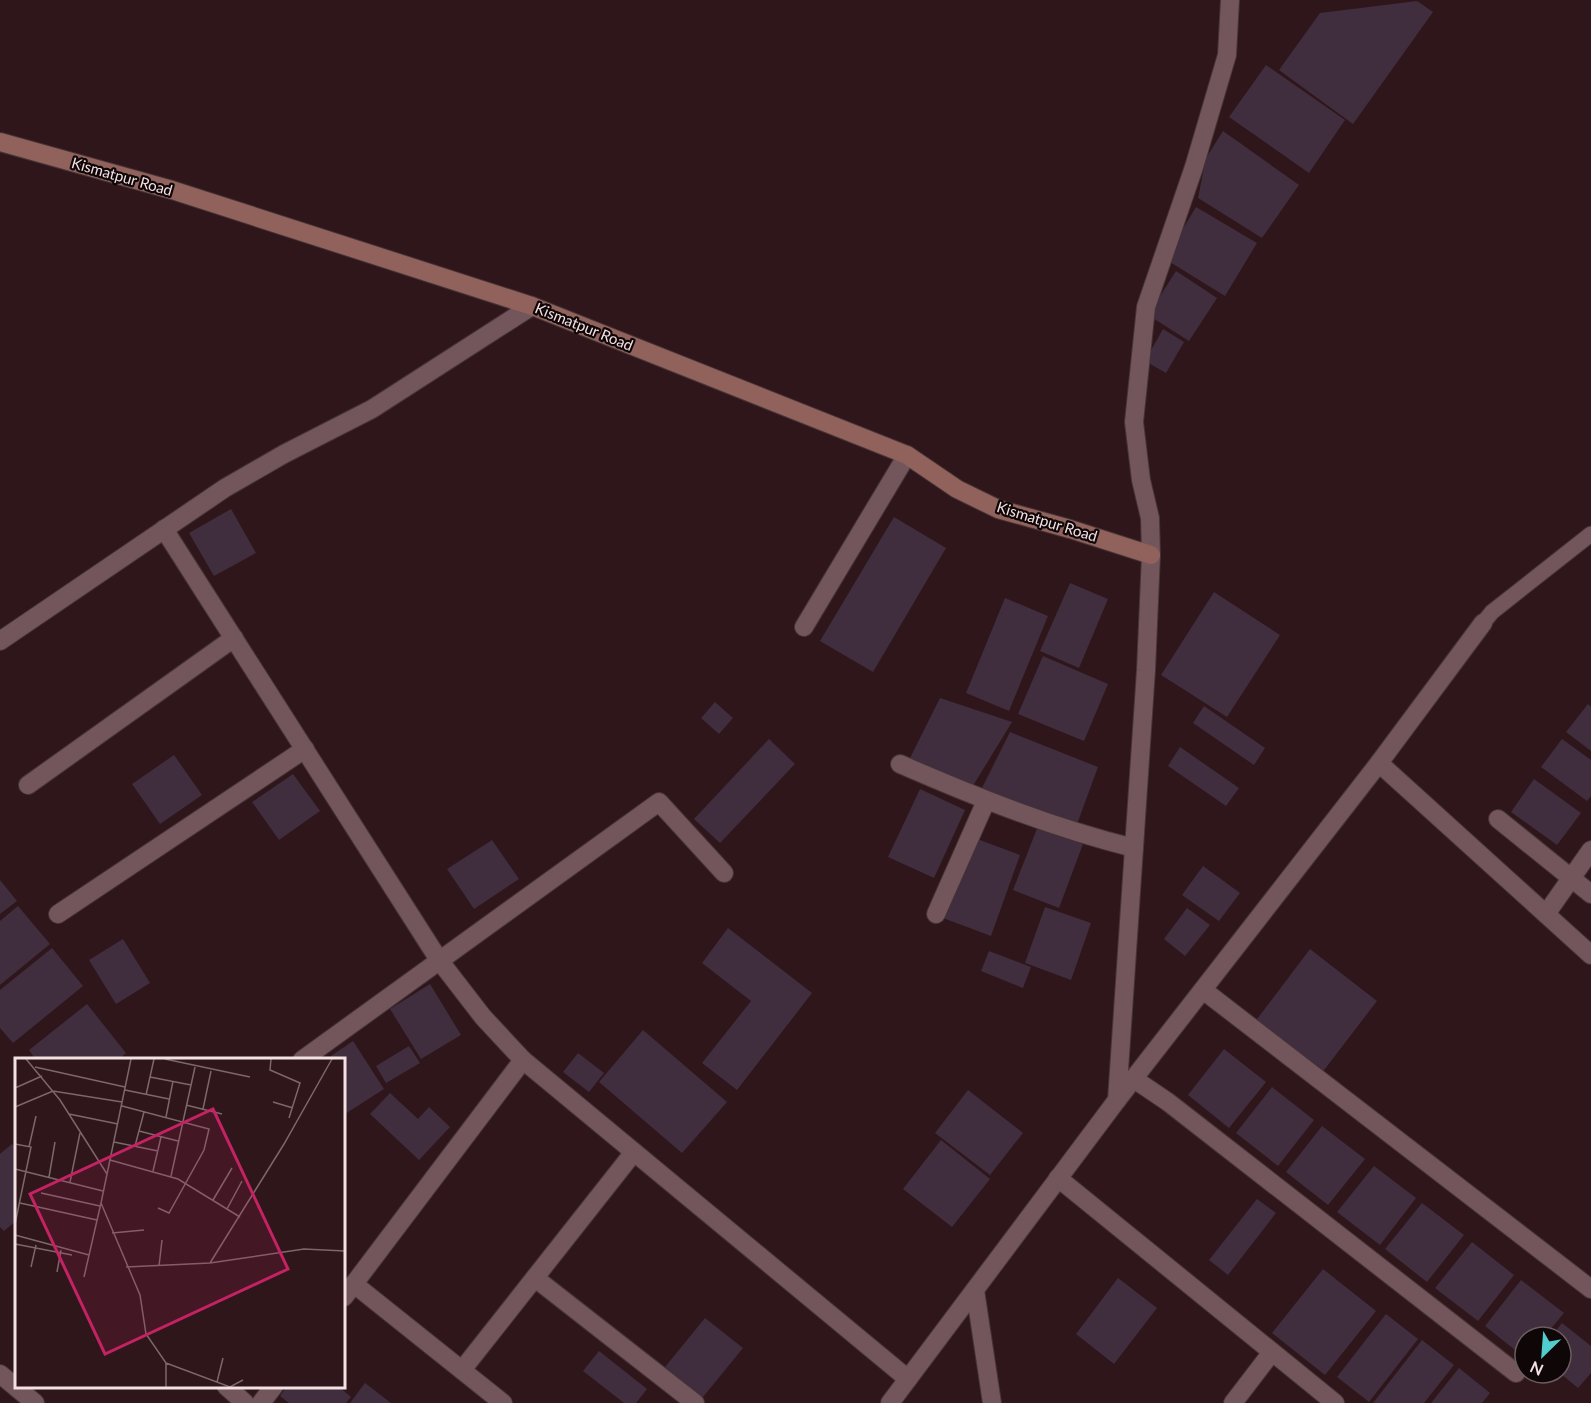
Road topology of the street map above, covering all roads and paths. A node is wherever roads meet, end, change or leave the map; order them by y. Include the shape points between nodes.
1 (1230, 0) edge
2 (0, 142) edge
3 (532, 306) junction
4 (907, 455) junction
5 (165, 529) junction
6 (1591, 534) edge
7 (1151, 555) junction
8 (1483, 623) joint
9 (804, 627) dead end
10 (234, 638) junction
11 (0, 641) edge
12 (305, 749) junction
13 (1379, 763) junction
14 (900, 764) dead end
15 (28, 785) dead end
16 (986, 801) junction
17 (1498, 819) dead end
18 (1134, 848) junction
19 (1591, 850) edge
20 (724, 873) dead end
21 (1571, 878) junction
22 (1591, 894) edge
23 (58, 914) dead end
24 (936, 914) dead end
25 (1546, 914) junction
26 (1591, 955) edge
27 (439, 960) junction
28 (1203, 990) junction
29 (303, 1058) edge
30 (523, 1060) junction
31 (1134, 1079) junction
32 (1117, 1100) junction
33 (634, 1152) junction
34 (1058, 1178) junction
35 (535, 1278) junction
36 (1591, 1289) edge
37 (975, 1290) junction
38 (349, 1291) edge
39 (1272, 1352) junction
40 (462, 1370) junction
41 (1513, 1371) edge
42 (0, 1374) edge
43 (908, 1379) junction
44 (15, 1386) edge
45 (17, 1388) edge
46 (228, 1388) edge
47 (272, 1388) edge
48 (674, 1397) edge
49 (35, 1403) edge
50 (245, 1403) edge
51 (261, 1403) edge
52 (503, 1403) edge
53 (695, 1403) edge
54 (890, 1403) edge
55 (992, 1403) edge
56 (1233, 1403) edge
57 (1335, 1403) edge

1 - 7 street via 1227,55 1146,307 1134,422 1150,518
2 - 3 street, Kismatpur Road via 172,190
3 - 4 street, Kismatpur Road
3 - 5 street via 372,409 225,488
4 - 7 street, Kismatpur Road via 957,489 998,509
4 - 9 street
5 - 10 street
5 - 11 street
6 - 8 lane
7 - 18 street
8 - 13 street
10 - 12 street
10 - 15 street
12 - 23 street
12 - 27 street
13 - 25 street
13 - 28 street
14 - 16 street
16 - 18 street via 1090,838
16 - 24 street
17 - 21 street
18 - 32 street
19 - 21 street
20 - 27 street via 659,802
21 - 22 street
21 - 25 street
25 - 26 street
27 - 29 street
27 - 30 street
28 - 31 street
28 - 36 street
30 - 33 street
30 - 38 street
31 - 32 street
31 - 41 street via 1168,1101
32 - 34 street
33 - 35 street
33 - 43 street
34 - 37 street
34 - 39 street
35 - 40 street
35 - 48 street
37 - 43 street
37 - 55 street
38 - 40 street
39 - 56 street
39 - 57 street
40 - 52 street
42 - 44 street
43 - 54 street
45 - 49 street
46 - 50 street
47 - 51 street
48 - 53 street

